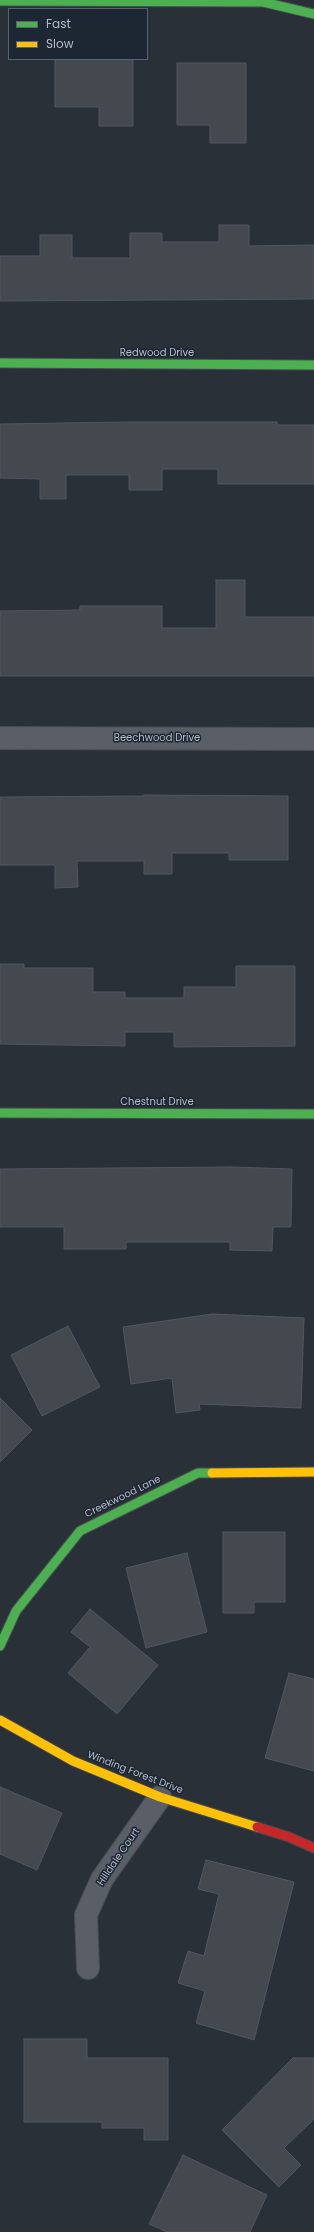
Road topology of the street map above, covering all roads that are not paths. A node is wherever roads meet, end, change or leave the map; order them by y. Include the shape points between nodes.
1 (0, 1) edge
2 (314, 14) edge
3 (0, 362) edge
4 (314, 365) edge
5 (0, 738) edge
6 (314, 739) edge
7 (0, 1113) edge
8 (314, 1114) edge
9 (314, 1472) edge
10 (0, 1646) edge
11 (0, 1720) edge
12 (160, 1797) junction
13 (314, 1848) edge
14 (88, 1968) dead end

1 - 2 street via 263,2
3 - 4 street, Redwood Drive
5 - 6 street, Beechwood Drive
7 - 8 street, Chestnut Drive
9 - 10 street, Creekwood Lane via 198,1473 80,1531 16,1611
11 - 12 street, Winding Forest Drive via 73,1761
12 - 13 street, Winding Forest Drive via 289,1837
12 - 14 street, Hilldale Court via 102,1879 86,1915

